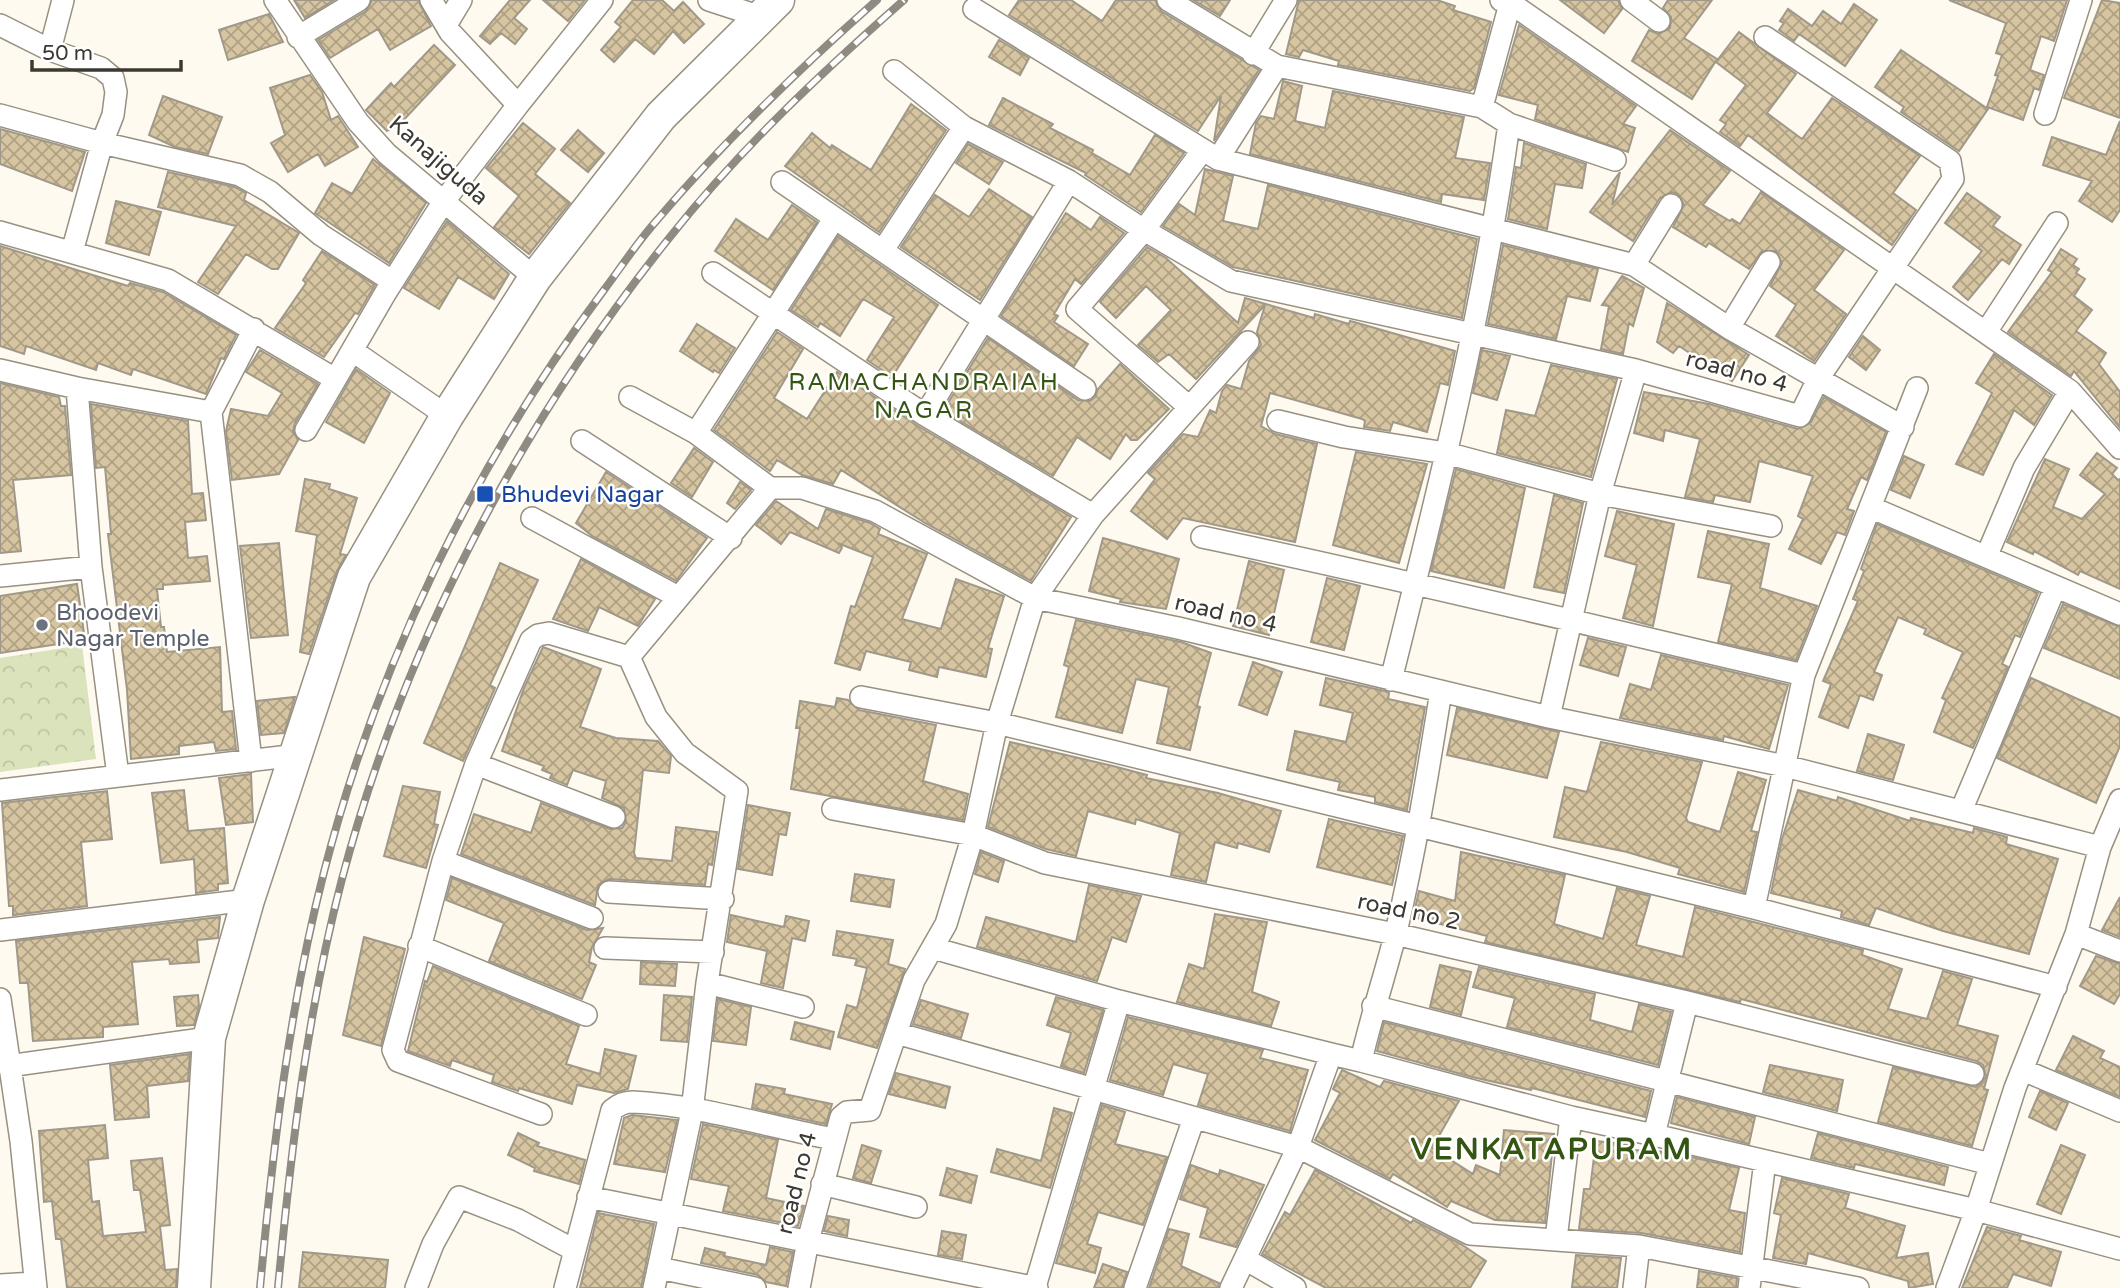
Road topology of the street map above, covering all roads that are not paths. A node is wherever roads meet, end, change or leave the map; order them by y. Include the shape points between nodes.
1 (63, 0) edge
2 (275, 0) edge
3 (359, 0) edge
4 (431, 0) edge
5 (461, 0) edge
6 (602, 0) edge
7 (709, 0) edge
8 (1168, 0) edge
9 (1286, 0) edge
10 (1632, 0) edge
11 (2081, 0) edge
12 (1507, 1) edge
13 (769, 8) edge
14 (974, 9) dead end
15 (1659, 21) dead end
16 (0, 25) edge
17 (446, 25) junction
18 (298, 37) junction
19 (1765, 37) dead end
20 (50, 50) junction
21 (1253, 54) junction
22 (1277, 66) junction
23 (894, 71) dead end
24 (518, 105) junction
25 (1482, 107) junction
26 (2045, 114) dead end
27 (0, 115) edge
28 (1509, 124) junction
29 (964, 127) junction
30 (102, 143) junction
31 (1210, 155) junction
32 (1615, 160) dead end
33 (1069, 181) junction
34 (782, 182) dead end
35 (444, 201) junction
36 (1671, 205) dead end
37 (834, 219) junction
38 (2057, 223) dead end
39 (1494, 229) junction
40 (1144, 230) junction
41 (0, 232) edge
42 (883, 250) junction
43 (72, 252) junction
44 (1769, 262) dead end
45 (1634, 265) junction
46 (1893, 266) junction
47 (713, 273) dead end
48 (534, 278) junction
49 (392, 281) junction
50 (773, 314) junction
51 (982, 318) junction
52 (1729, 328) junction
53 (254, 329) junction
54 (1986, 332) junction
55 (1473, 336) junction
56 (1248, 342) dead end
57 (353, 351) junction
58 (0, 370) edge
59 (1636, 370) junction
60 (335, 379) junction
61 (1818, 379) junction
62 (77, 388) junction
63 (1917, 388) dead end
64 (1085, 389) dead end
65 (2070, 391) junction
66 (630, 397) dead end
67 (1188, 406) junction
68 (211, 412) junction
69 (925, 415) junction
70 (447, 416) junction
71 (1278, 421) dead end
72 (1903, 427) junction
73 (306, 430) dead end
74 (696, 433) junction
75 (582, 441) dead end
76 (2120, 448) edge
77 (1446, 453) junction
78 (769, 488) junction
79 (1600, 494) junction
80 (1870, 506) junction
81 (1093, 515) junction
82 (532, 518) dead end
83 (1771, 526) dead end
84 (1202, 537) dead end
85 (731, 538) junction
86 (1987, 555) junction
87 (91, 567) junction
88 (0, 576) edge
89 (1415, 582) junction
90 (2055, 587) junction
91 (678, 597) junction
92 (1035, 598) junction
93 (2120, 614) edge
94 (1573, 622) junction
95 (629, 657) junction
96 (1804, 675) junction
97 (1391, 680) junction
98 (1441, 691) junction
99 (861, 697) dead end
100 (1549, 717) junction
101 (997, 723) junction
102 (298, 755) junction
103 (251, 761) junction
104 (477, 764) junction
105 (1785, 766) junction
106 (118, 776) junction
107 (0, 790) edge
108 (833, 809) dead end
109 (1961, 811) junction
110 (2118, 811) edge
111 (614, 817) dead end
112 (1419, 828) junction
113 (972, 835) junction
114 (2100, 846) junction
115 (443, 861) junction
116 (610, 892) dead end
117 (248, 900) junction
118 (723, 900) junction
119 (1754, 908) junction
120 (592, 918) dead end
121 (0, 930) edge
122 (1395, 934) junction
123 (2076, 934) junction
124 (419, 946) junction
125 (605, 948) dead end
126 (933, 948) junction
127 (713, 951) junction
128 (2120, 951) edge
129 (707, 983) junction
130 (2056, 987) junction
131 (0, 999) edge
132 (1119, 1001) junction
133 (1687, 1002) junction
134 (1373, 1006) junction
135 (803, 1007) dead end
136 (586, 1015) dead end
137 (896, 1033) junction
138 (209, 1038) junction
139 (1331, 1054) junction
140 (1361, 1061) junction
141 (8, 1066) junction
142 (2023, 1070) junction
143 (1973, 1074) dead end
144 (1667, 1082) junction
145 (1095, 1088) junction
146 (692, 1111) junction
147 (2120, 1111) edge
148 (541, 1114) dead end
149 (1571, 1117) junction
150 (1194, 1118) junction
151 (1654, 1135) junction
152 (833, 1139) junction
153 (10, 1143) edge
154 (1298, 1147) junction
155 (1765, 1161) junction
156 (1990, 1164) junction
157 (822, 1184) junction
158 (588, 1197) junction
159 (916, 1207) dead end
160 (1976, 1210) junction
161 (672, 1214) junction
162 (1556, 1239) junction
163 (808, 1241) junction
164 (1639, 1246) junction
165 (2120, 1249) edge
166 (574, 1251) junction
167 (1245, 1259) junction
168 (657, 1278) edge
169 (1751, 1278) edge
170 (0, 1285) edge
171 (36, 1285) edge
172 (194, 1288) edge
173 (416, 1288) edge
174 (565, 1288) edge
175 (755, 1288) edge
176 (799, 1288) edge
177 (1036, 1288) edge
178 (1135, 1288) edge
179 (1231, 1288) edge
180 (1295, 1288) edge
181 (1634, 1288) edge
182 (1858, 1288) edge
183 (1947, 1288) edge

1 - 20 street
2 - 18 street, Kanajiguda
3 - 18 street
4 - 17 street
5 - 17 street
6 - 24 street
7 - 13 street
8 - 21 street
9 - 21 street
10 - 15 street
11 - 26 street
12 - 25 street
12 - 46 street
13 - 48 street via 661,116
14 - 31 street
16 - 20 street
17 - 24 street
18 - 35 street, Kanajiguda via 358,122 387,154
19 - 46 street, road no 4 via 1950,161 1953,179
20 - 30 street via 101,68 113,78 113,115
21 - 22 street
22 - 25 street
22 - 31 street
23 - 29 street, road no 4
24 - 35 street
25 - 28 street
27 - 30 street
28 - 32 street
28 - 39 street
29 - 33 street, road no 4
29 - 42 street
30 - 43 street
30 - 49 street via 240,175
31 - 39 street
31 - 40 street
33 - 40 street, road no 4
33 - 51 street
34 - 37 street
35 - 48 street, Kanajiguda
35 - 49 street
36 - 45 street
37 - 42 street
37 - 50 street
38 - 54 street
39 - 45 street
39 - 55 street
40 - 55 street, road no 4 via 1231,281
40 - 67 street via 1077,309
41 - 43 street
42 - 51 street
43 - 53 street via 167,280
44 - 52 street
45 - 52 street
46 - 54 street
46 - 61 street, road no 4
47 - 50 street
48 - 70 street
49 - 57 street
50 - 69 street
50 - 74 street
51 - 64 street
51 - 69 street
52 - 61 street
53 - 60 street
53 - 68 street
54 - 65 street
55 - 59 street, road no 4
55 - 77 street
56 - 67 street, road no 4
57 - 60 street
57 - 70 street
58 - 62 street
59 - 61 street, road no 4 via 1800,416
59 - 79 street
60 - 73 street
61 - 72 street
62 - 68 street
62 - 87 street
63 - 72 street
65 - 76 street
65 - 86 street via 2024,468
66 - 74 street
67 - 81 street, road no 4
68 - 103 street
69 - 81 street
70 - 102 street via 354,577
71 - 77 street
72 - 80 street
74 - 78 street
75 - 85 street
77 - 79 street
77 - 89 street
78 - 85 street
78 - 92 street, road no 4 via 802,488 875,511
79 - 83 street
79 - 94 street
80 - 86 street
80 - 96 street
81 - 92 street, road no 4
82 - 91 street
84 - 89 street
85 - 91 street
86 - 90 street
87 - 88 street
87 - 106 street
89 - 94 street
89 - 97 street
90 - 93 street
90 - 109 street
91 - 95 street
92 - 97 street, road no 4
92 - 101 street, road no 4
94 - 96 street
94 - 100 street
95 - 104 street via 549,633 538,635 531,640
95 - 118 street via 663,726 685,753 737,791
96 - 105 street
97 - 98 street, road no 4
98 - 100 street, road no 4
98 - 112 street
99 - 101 street
100 - 105 street, road no 4
101 - 112 street
101 - 113 street, road no 4
102 - 103 street
102 - 117 street
103 - 106 street
104 - 111 street
104 - 115 street
105 - 109 street, road no 4
105 - 119 street
106 - 107 street
108 - 113 street, road no 2
109 - 114 street, road no 4
110 - 114 street
112 - 119 street
112 - 122 street
113 - 122 street, road no 2 via 1045,863
113 - 126 street, road no 4 via 946,924
114 - 123 street
115 - 120 street
115 - 124 street
116 - 118 street
117 - 121 street
117 - 138 street
118 - 127 street
119 - 130 street
122 - 133 street, road no 2
122 - 134 street
123 - 128 street
123 - 130 street
124 - 136 street
124 - 148 street via 394,1056
125 - 127 street
126 - 132 street
126 - 137 street, road no 4 via 914,980
127 - 129 street
129 - 135 street
129 - 146 street
130 - 142 street
131 - 141 street
132 - 139 street
132 - 145 street
133 - 143 street, road no 2
133 - 144 street
134 - 140 street
134 - 144 street
137 - 145 street
137 - 152 street, road no 4 via 870,1110 847,1112
138 - 141 street
138 - 172 street
139 - 140 street
139 - 154 street
140 - 149 street
141 - 153 street
142 - 147 street
142 - 156 street
144 - 151 street
144 - 156 street
145 - 150 street
145 - 177 street
146 - 152 street
146 - 158 street via 619,1104 612,1110
146 - 161 street
149 - 151 street
149 - 162 street
150 - 154 street
150 - 178 street
151 - 155 street
152 - 157 street, road no 4
153 - 171 street
154 - 162 street via 1470,1234
154 - 167 street
155 - 160 street
155 - 169 street
156 - 160 street
157 - 159 street
157 - 163 street, road no 4
158 - 161 street
158 - 166 street
160 - 165 street
160 - 183 street
161 - 163 street
161 - 168 street
162 - 164 street
163 - 176 street, road no 4
163 - 177 street
164 - 169 street
164 - 181 street
166 - 173 street via 517,1220 459,1197
166 - 174 street
167 - 179 street
167 - 180 street
168 - 175 street
169 - 182 street
170 - 171 street

